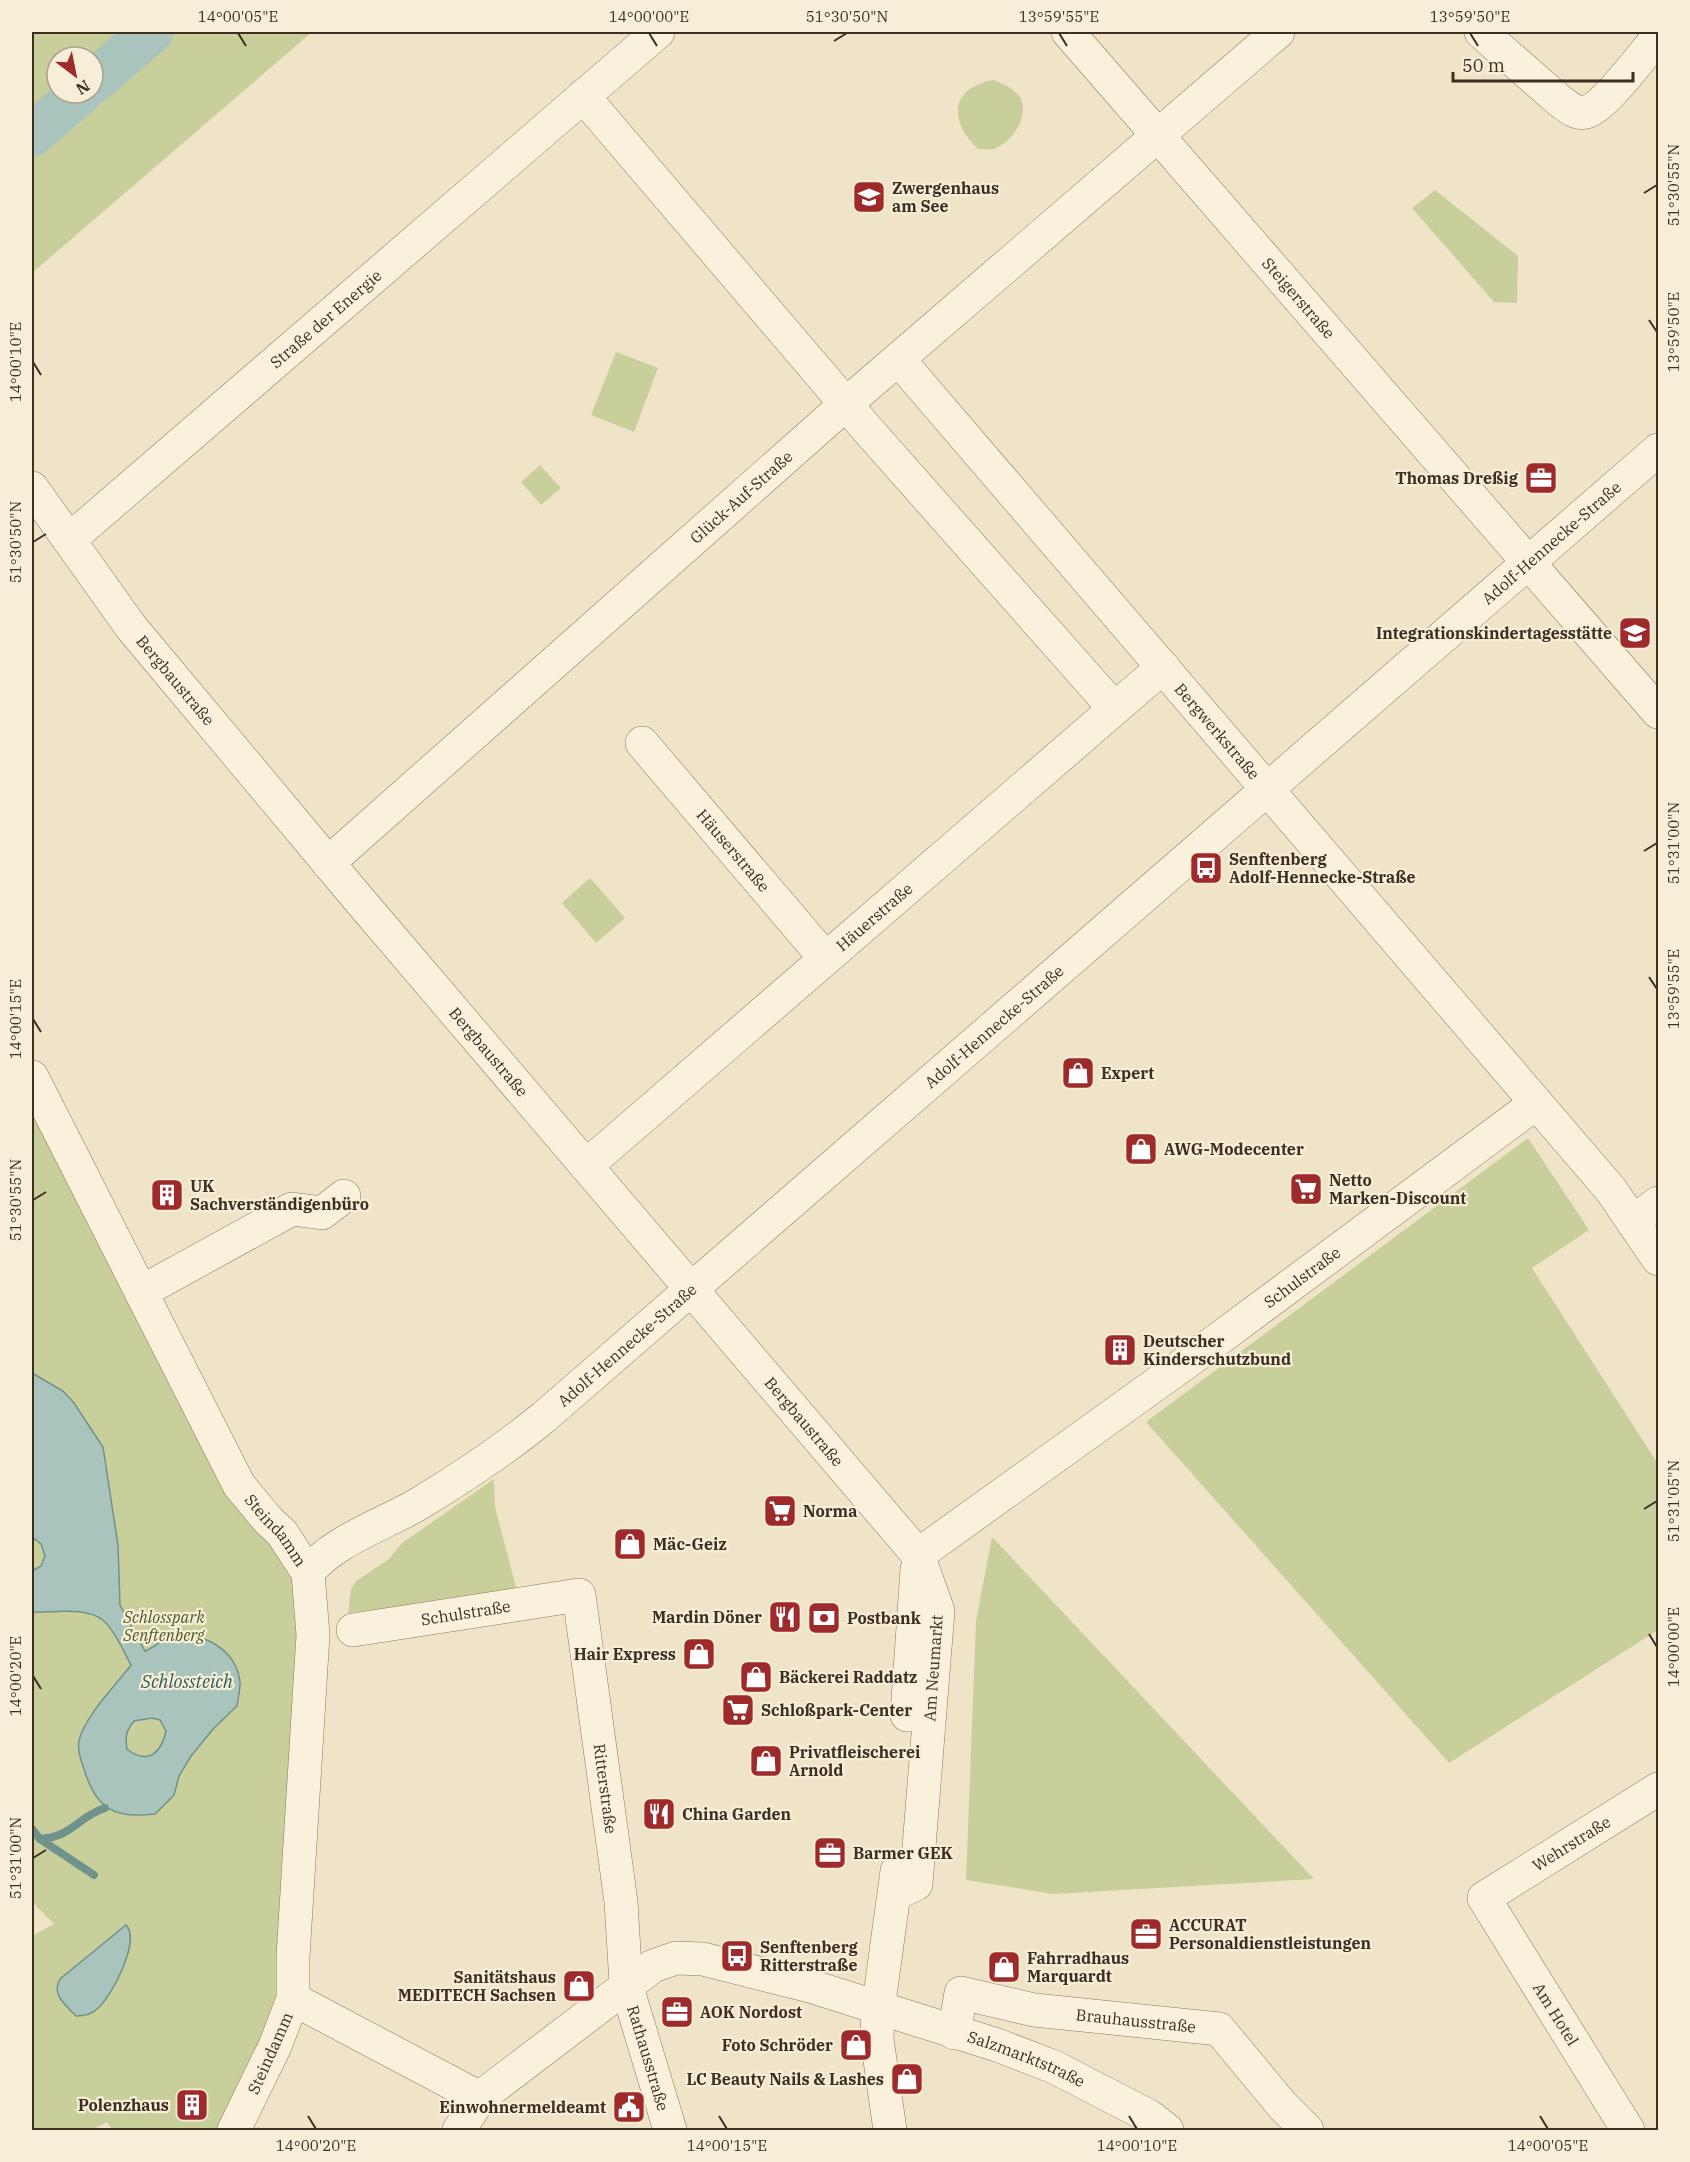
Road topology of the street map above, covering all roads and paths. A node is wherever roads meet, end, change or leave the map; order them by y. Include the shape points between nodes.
1 (657, 32) edge
2 (1068, 32) edge
3 (1278, 32) edge
4 (1481, 32) edge
5 (1659, 37) edge
6 (583, 96) junction
7 (1158, 136) junction
8 (899, 360) junction
9 (846, 404) junction
10 (1659, 450) edge
11 (32, 488) edge
12 (69, 540) junction
13 (1528, 565) junction
14 (1163, 667) junction
15 (1114, 708) junction
16 (1659, 712) edge
17 (642, 743) dead end
18 (1267, 792) junction
19 (327, 863) junction
20 (825, 957) junction
21 (32, 1077) edge
22 (1535, 1104) junction
23 (586, 1166) junction
24 (344, 1196) dead end
25 (1646, 1212) edge
26 (1659, 1259) edge
27 (690, 1290) junction
28 (141, 1292) junction
29 (918, 1555) junction
30 (308, 1573) junction
31 (579, 1595) joint
32 (353, 1630) dead end
33 (1659, 1790) edge
34 (1484, 1898) joint
35 (626, 1984) junction
36 (293, 1999) junction
37 (878, 2010) junction
38 (954, 2033) junction
39 (480, 2098) junction
40 (1151, 2126) edge
41 (234, 2130) edge
42 (459, 2130) edge
43 (670, 2130) edge
44 (890, 2130) edge
45 (1307, 2130) edge
46 (1628, 2130) edge

1 - 6 street, Straße der Energie
2 - 7 street, Steigerstraße
3 - 7 street, Glück-Auf-Straße
4 - 5 street via 1575,112 1585,112 1604,100
6 - 9 street
6 - 12 street, Straße der Energie
7 - 8 street, Glück-Auf-Straße
7 - 13 street, Steigerstraße
8 - 9 street, Glück-Auf-Straße
8 - 14 street, Bergwerkstraße
9 - 15 street
9 - 19 street, Glück-Auf-Straße
10 - 13 street, Adolf-Hennecke-Straße
11 - 12 street, Bergbaustraße
12 - 19 street, Bergbaustraße via 131,627
13 - 16 street, Steigerstraße
13 - 18 street, Adolf-Hennecke-Straße
14 - 15 street, Häuerstraße
14 - 18 street, Bergwerkstraße
15 - 20 street, Häuerstraße
17 - 20 street, Häuserstraße
18 - 22 street, Bergwerkstraße
18 - 27 street, Adolf-Hennecke-Straße
19 - 23 street, Bergbaustraße
20 - 23 street, Häuerstraße
21 - 28 street, Steindamm
22 - 25 street via 1611,1190
22 - 29 street, Schulstraße
23 - 27 street, Bergbaustraße
24 - 28 street via 322,1214 292,1209
25 - 26 street
27 - 29 street, Bergbaustraße
27 - 30 street, Adolf-Hennecke-Straße via 509,1446 419,1504 332,1552
28 - 30 street, Steindamm via 239,1485 282,1533
29 - 37 street, Am Neumarkt via 938,1611 916,1884 895,1894
30 - 36 street, Steindamm via 313,1635
31 - 32 street, Schulstraße
31 - 35 street, Ritterstraße via 621,1902
33 - 34 street, Wehrstraße
34 - 46 street, Am Hotel
35 - 37 street via 653,1966 676,1958 703,1959 810,1986
35 - 39 street
35 - 43 street, Rathausstraße
36 - 39 street
36 - 41 street, Steindamm
37 - 38 street, Salzmarktstraße
37 - 44 street, Am Neumarkt via 877,2039
38 - 40 street, Salzmarktstraße via 1054,2067
38 - 45 street, Brauhausstraße via 961,1993 1034,2010 1219,2029
39 - 42 street

